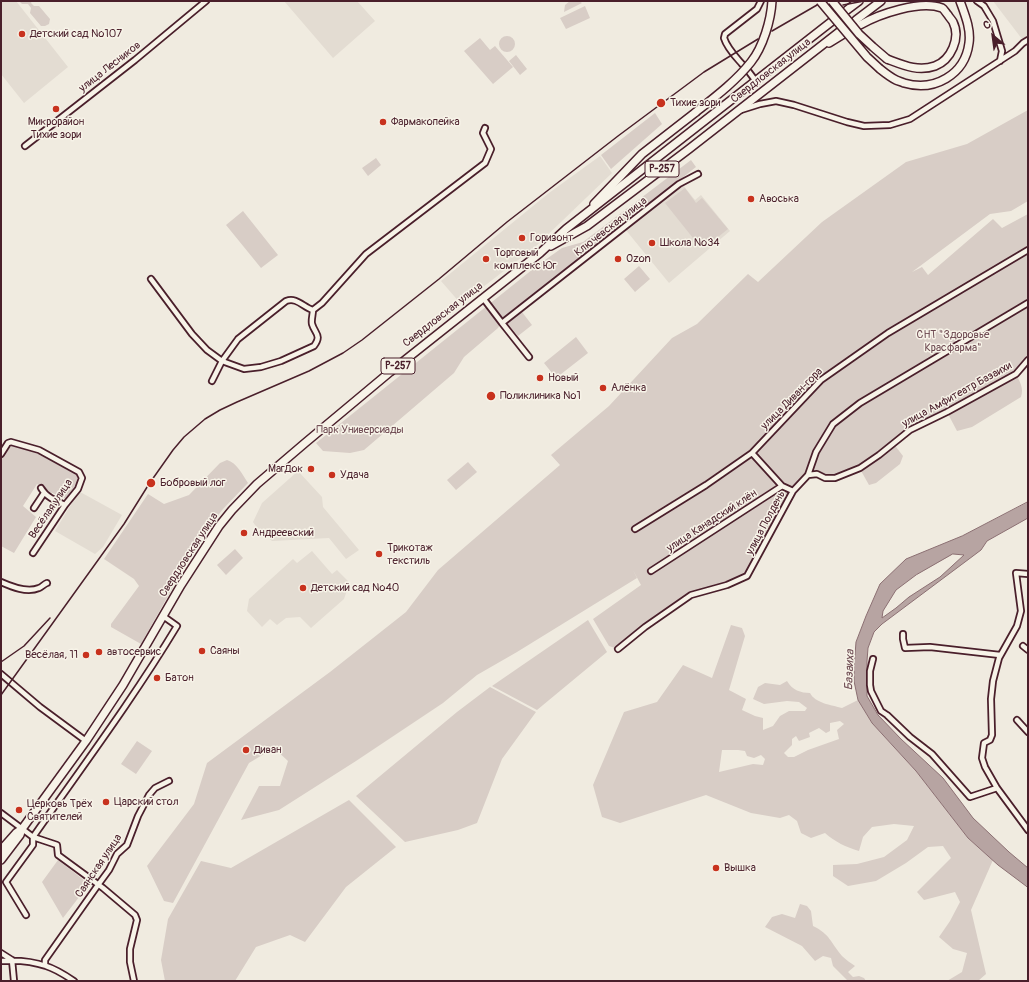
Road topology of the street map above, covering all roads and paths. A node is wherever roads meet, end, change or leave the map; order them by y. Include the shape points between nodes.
1 (206, 1) edge
2 (761, 1) edge
3 (772, 1) edge
4 (820, 1) edge
5 (832, 1) edge
6 (859, 1) edge
7 (882, 1) edge
8 (960, 1) edge
9 (977, 1) edge
10 (847, 10) dead end
11 (831, 22) dead end
12 (840, 34) dead end
13 (1028, 40) edge
14 (1000, 61) junction
15 (742, 64) dead end
16 (749, 72) dead end
17 (755, 80) junction
18 (737, 111) junction
19 (486, 128) dead end
20 (25, 146) dead end
21 (698, 174) dead end
22 (584, 214) junction
23 (1028, 250) edge
24 (542, 251) junction
25 (151, 279) dead end
26 (483, 298) junction
27 (1028, 303) edge
28 (313, 310) junction
29 (504, 325) junction
30 (529, 357) dead end
31 (1028, 360) edge
32 (222, 361) junction
33 (212, 381) dead end
34 (752, 453) junction
35 (1, 454) edge
36 (808, 475) junction
37 (782, 486) junction
38 (794, 491) junction
39 (65, 505) junction
40 (34, 508) dead end
41 (635, 529) dead end
42 (33, 554) dead end
43 (651, 571) dead end
44 (1028, 574) edge
45 (1, 582) edge
46 (47, 583) dead end
47 (163, 616) junction
48 (903, 634) dead end
49 (1024, 646) dead end
50 (618, 649) dead end
51 (1028, 650) edge
52 (1000, 655) junction
53 (873, 659) dead end
54 (1, 674) edge
55 (1017, 720) dead end
56 (1028, 732) edge
57 (86, 740) junction
58 (169, 781) dead end
59 (997, 788) junction
60 (1, 813) edge
61 (22, 829) junction
62 (1028, 830) edge
63 (33, 837) junction
64 (1, 850) edge
65 (1, 860) edge
66 (98, 885) junction
67 (26, 915) dead end
68 (1, 953) edge
69 (12, 960) junction
70 (1, 961) edge
71 (45, 965) junction
72 (14, 981) edge
73 (74, 981) edge
74 (134, 981) edge

1 - 20 street, улица Лесников
2 - 15 street via 757,9 725,34 725,42
3 - 22 main road, bridge via 767,27 752,61 721,92 642,154
4 - 8 main road, bridge via 880,69 896,80 921,86 938,83 950,76 961,65 966,55 969,44 968,25
5 - 7 main road, bridge via 859,34 887,59 906,67 922,68 935,66 948,57 954,46 956,34 954,23 942,8 930,4 916,4 858,22
6 - 10 main road
9 - 14 street via 984,6 993,21 1002,51
11 - 17 main road, Свердловская улица / Р-257
12 - 18 main road, Свердловская улица / Р-257
13 - 14 street
14 - 18 street via 910,118 890,125 864,126 776,101
16 - 17 street
17 - 22 main road, Свердловская улица / Р-257
18 - 24 main road, Свердловская улица / Р-257 via 587,226
19 - 28 street via 483,133 491,149 485,163 366,254
21 - 29 street, Ключевская улица via 679,184
22 - 24 main road, Свердловская улица / Р-257
23 - 34 street, улица Диван-гора via 888,333 821,380
24 - 26 main road, Свердловская улица / Р-257
25 - 32 street via 192,334
26 - 29 street
26 - 47 main road, Свердловская улица / Р-257 via 257,484 219,526
27 - 36 street, улица Полдень via 866,399 833,424 816,452
28 - 32 street via 295,300 286,301 238,339
28 - 32 street via 312,323 318,334 318,341 314,346 281,361 244,369
29 - 30 street
31 - 36 street, улица Амфитеатр Базаихи via 1016,374 910,430 860,468 835,478
32 - 33 street
34 - 37 street
34 - 41 street, улица Диван-гора
35 - 39 street, Весёлая улица via 11,442 39,450 79,472 82,478 78,489
36 - 38 street, улица Полдень
37 - 38 street
37 - 43 street, улица Канадский клён
38 - 50 street, улица Полдень via 747,576 691,595
39 - 40 street via 42,491
39 - 42 street, Весёлая улица
44 - 52 street via 1016,573 1021,611 1017,626
45 - 46 street via 28,590
47 - 57 main road, Свердловская улица / Р-257 via 123,685
47 - 63 street via 177,626 124,710
48 - 52 street via 905,648 930,647
49 - 51 street
52 - 59 street via 991,699 992,735 990,740 984,743 982,758
53 - 59 street via 870,685 881,711 932,754 970,797
54 - 57 street via 40,707
55 - 56 street
57 - 61 main road, Свердловская улица / Р-257
58 - 66 street, Саянская улица via 155,788 149,795 126,845 117,854
59 - 62 street
60 - 61 street
61 - 63 street
61 - 64 main road, Свердловская улица / Р-257
61 - 65 main road, Свердловская улица
63 - 66 street via 57,845 58,855
63 - 67 street via 33,845 6,882
66 - 71 street, Саянская улица via 45,960
66 - 74 street via 133,912 137,920 130,949
68 - 69 street
69 - 70 street
69 - 71 street
69 - 72 street
71 - 73 street

